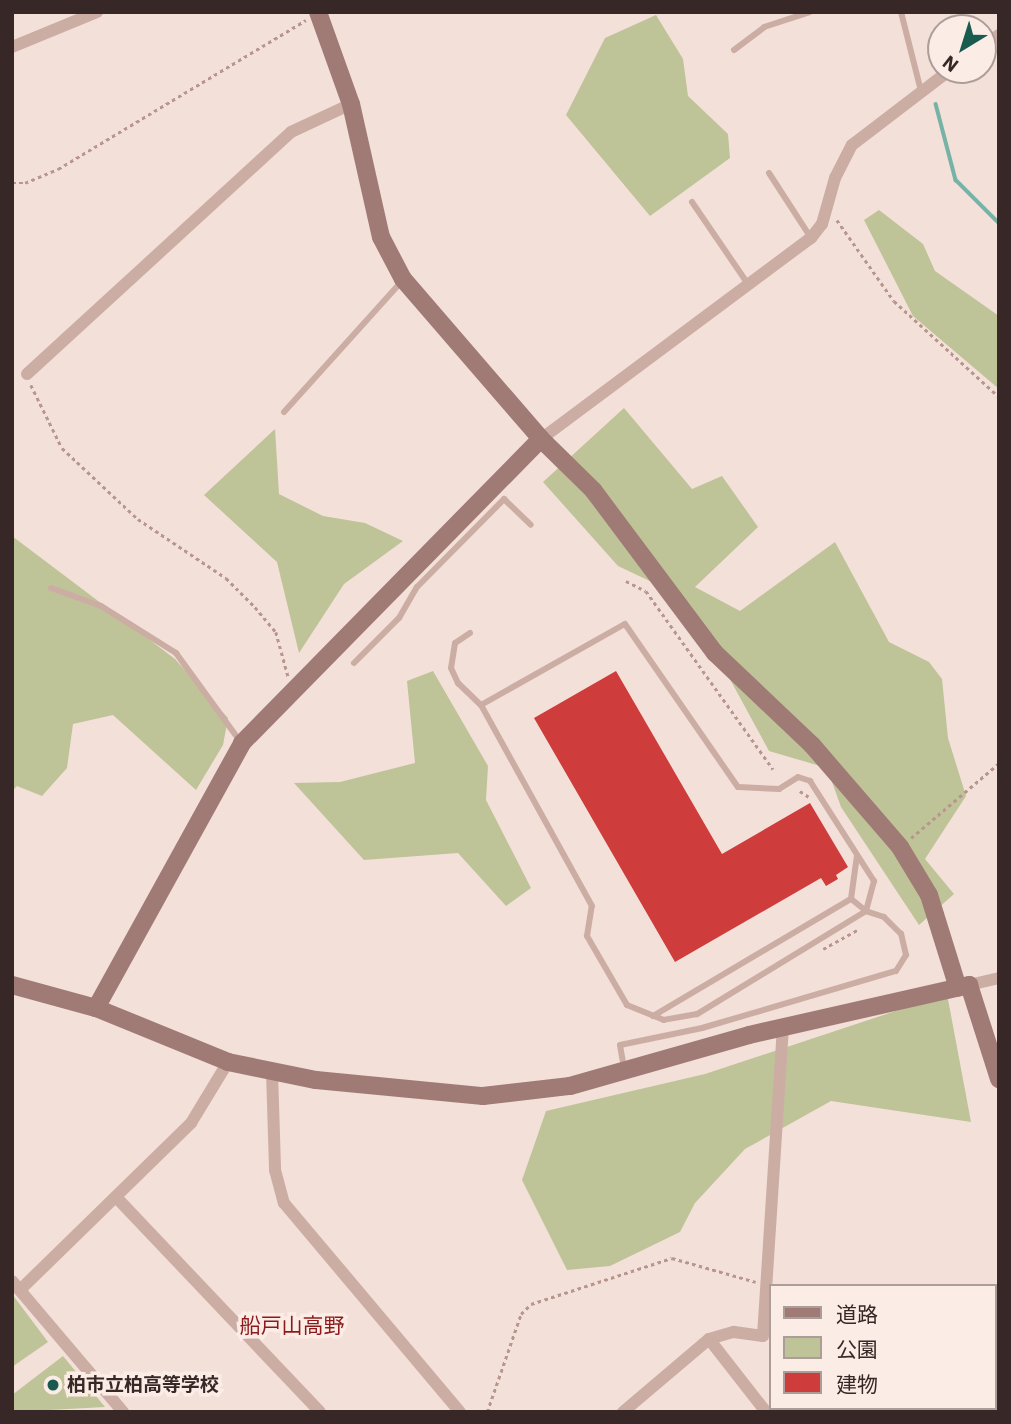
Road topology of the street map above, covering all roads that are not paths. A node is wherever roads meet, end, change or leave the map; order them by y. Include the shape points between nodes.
1 (97, 12) edge
2 (318, 12) edge
3 (810, 12) edge
4 (901, 12) edge
5 (12, 47) edge
6 (734, 50) dead end
7 (931, 84) edge
8 (921, 91) junction
9 (351, 104) junction
10 (769, 173) dead end
11 (692, 202) dead end
12 (811, 238) junction
13 (403, 279) junction
14 (749, 286) junction
15 (27, 374) road end
16 (284, 412) dead end
17 (541, 439) junction
18 (531, 526) dead end
19 (51, 588) dead end
20 (470, 633) dead end
21 (354, 663) dead end
22 (481, 705) junction
23 (242, 743) junction
24 (858, 854) junction
25 (851, 899) junction
26 (866, 911) junction
27 (999, 978) edge
28 (12, 985) edge
29 (963, 986) junction
30 (96, 1008) junction
31 (653, 1016) junction
32 (783, 1026) junction
33 (228, 1062) junction
34 (624, 1070) junction
35 (272, 1072) junction
36 (999, 1079) edge
37 (116, 1197) junction
38 (17, 1285) edge
39 (709, 1339) junction
40 (123, 1412) edge
41 (320, 1412) edge
42 (460, 1412) edge
43 (623, 1412) edge
44 (766, 1412) edge

1 - 5 street
2 - 9 street
3 - 6 lane via 764,27
4 - 8 lane
7 - 8 street
8 - 12 street via 852,145
9 - 13 street via 381,237
9 - 15 street via 291,132
10 - 12 lane
11 - 14 lane
12 - 14 street
13 - 16 lane
13 - 17 street
14 - 17 street
17 - 23 street
17 - 29 street via 623,527 715,653 813,745 900,847 929,895
18 - 21 lane via 504,499 417,587 399,618
19 - 23 lane via 101,606 176,653
20 - 22 lane via 455,643 451,667 458,682
22 - 24 lane via 625,624 738,787 779,789 798,777 810,781
22 - 31 lane via 592,906 587,936 627,1005
23 - 30 street
24 - 25 lane
24 - 26 lane via 874,881
25 - 26 lane
25 - 31 lane
26 - 31 lane via 697,1014 664,1020
26 - 34 lane via 884,917 901,934 906,955 896,971 702,1028 620,1045
27 - 29 street
28 - 30 street
29 - 32 street
29 - 36 street
30 - 33 street
32 - 34 street
32 - 39 street via 763,1336 734,1332
33 - 35 street
33 - 37 street via 199,1113
34 - 35 street via 525,1095 483,1096
35 - 42 street via 275,1170 284,1203
37 - 38 street
37 - 41 street
38 - 40 street via 52,1334
39 - 43 street
39 - 44 street

